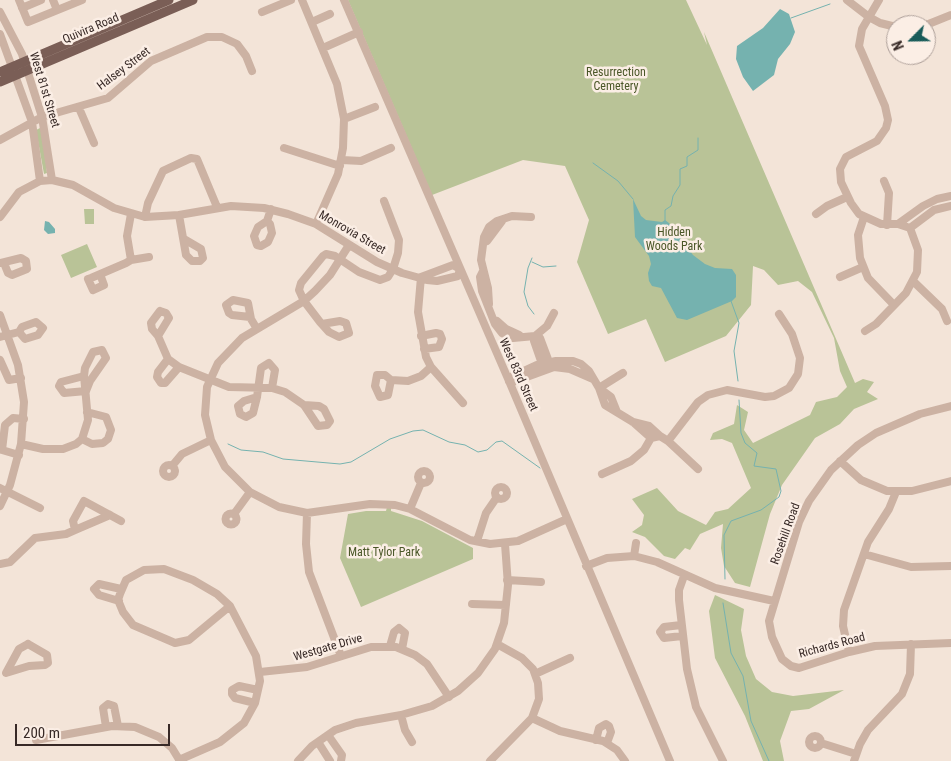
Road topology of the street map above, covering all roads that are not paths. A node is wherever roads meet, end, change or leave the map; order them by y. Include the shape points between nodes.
1 (41, 0) edge
2 (53, 0) edge
3 (82, 0) edge
4 (169, 0) edge
5 (184, 0) edge
6 (193, 0) edge
7 (291, 0) edge
8 (302, 0) edge
9 (344, 0) edge
10 (847, 0) edge
11 (879, 0) edge
12 (20, 4) edge
13 (57, 10) junction
14 (0, 12) edge
15 (262, 12) dead end
16 (161, 13) junction
17 (330, 14) dead end
18 (951, 15) edge
19 (869, 17) junction
20 (936, 21) edge
21 (312, 22) junction
22 (886, 24) edge
23 (359, 32) junction
24 (0, 34) edge
25 (323, 48) junction
26 (25, 66) junction
27 (14, 71) junction
28 (252, 71) dead end
29 (0, 72) edge
30 (0, 82) edge
31 (375, 107) dead end
32 (79, 108) junction
33 (42, 117) junction
34 (344, 119) junction
35 (32, 122) junction
36 (0, 140) edge
37 (94, 143) dead end
38 (284, 148) dead end
39 (392, 148) dead end
40 (341, 163) junction
41 (52, 180) junction
42 (40, 181) junction
43 (884, 181) dead end
44 (951, 196) edge
45 (847, 197) junction
46 (384, 200) dead end
47 (951, 206) edge
48 (217, 207) junction
49 (271, 209) junction
50 (130, 214) junction
51 (816, 214) dead end
52 (179, 215) junction
53 (864, 216) junction
54 (0, 217) edge
55 (145, 217) junction
56 (531, 217) dead end
57 (267, 221) dead end
58 (316, 224) junction
59 (887, 224) junction
60 (898, 224) junction
61 (910, 228) junction
62 (184, 239) dead end
63 (348, 245) junction
64 (149, 257) dead end
65 (131, 260) junction
66 (341, 260) junction
67 (863, 267) junction
68 (393, 269) junction
69 (460, 269) junction
70 (100, 274) dead end
71 (421, 277) junction
72 (840, 277) dead end
73 (914, 281) junction
74 (304, 301) junction
75 (894, 305) junction
76 (554, 313) dead end
77 (779, 314) dead end
78 (0, 315) edge
79 (250, 317) dead end
80 (947, 321) dead end
81 (322, 324) dead end
82 (257, 329) junction
83 (864, 331) dead end
84 (19, 332) dead end
85 (3, 335) edge
86 (158, 336) dead end
87 (421, 336) junction
88 (535, 336) junction
89 (424, 349) junction
90 (168, 359) junction
91 (0, 360) edge
92 (546, 365) junction
93 (179, 367) junction
94 (431, 368) junction
95 (623, 373) dead end
96 (84, 376) junction
97 (21, 378) junction
98 (9, 380) junction
99 (210, 380) junction
100 (391, 380) dead end
101 (509, 381) junction
102 (0, 384) edge
103 (258, 388) junction
104 (272, 388) junction
105 (599, 388) junction
106 (86, 391) junction
107 (257, 397) dead end
108 (463, 403) dead end
109 (304, 404) dead end
110 (951, 406) edge
111 (88, 412) junction
112 (24, 419) junction
113 (633, 422) junction
114 (660, 436) junction
115 (651, 438) junction
116 (82, 439) junction
117 (211, 440) junction
118 (668, 441) junction
119 (21, 444) junction
120 (19, 455) junction
121 (840, 461) junction
122 (172, 466) dead end
123 (698, 469) dead end
124 (602, 474) dead end
125 (951, 481) edge
126 (421, 483) dead end
127 (4, 490) edge
128 (250, 492) junction
129 (896, 492) junction
130 (497, 497) dead end
131 (0, 506) edge
132 (40, 508) dead end
133 (410, 509) junction
134 (307, 513) junction
135 (234, 514) dead end
136 (110, 515) junction
137 (567, 519) junction
138 (121, 521) dead end
139 (75, 530) junction
140 (477, 542) junction
141 (636, 543) dead end
142 (505, 544) junction
143 (864, 554) junction
144 (634, 556) junction
145 (0, 564) edge
146 (586, 566) junction
147 (951, 566) edge
148 (684, 576) junction
149 (508, 580) junction
150 (541, 582) dead end
151 (121, 589) junction
152 (119, 600) junction
153 (774, 601) junction
154 (472, 604) dead end
155 (506, 605) junction
156 (230, 606) junction
157 (681, 625) junction
158 (682, 636) junction
159 (497, 644) junction
160 (911, 644) junction
161 (951, 644) edge
162 (390, 646) junction
163 (402, 649) junction
164 (849, 652) junction
165 (341, 656) junction
166 (570, 658) dead end
167 (260, 672) junction
168 (535, 674) junction
169 (3, 676) edge
170 (258, 690) junction
171 (449, 697) junction
172 (255, 703) junction
173 (401, 715) junction
174 (532, 718) junction
175 (118, 726) junction
176 (106, 727) junction
177 (328, 734) junction
178 (36, 740) dead end
179 (596, 740) junction
180 (318, 742) junction
181 (412, 742) dead end
182 (607, 743) junction
183 (821, 743) dead end
184 (855, 757) edge
185 (179, 761) edge
186 (298, 761) edge
187 (330, 761) edge
188 (341, 761) edge
189 (490, 761) edge
190 (625, 761) edge
191 (670, 761) edge
192 (723, 761) edge

1 - 12 street
2 - 13 street
3 - 13 street
4 - 26 main road, Quivira Road
5 - 16 main road
6 - 16 main road, Quivira Road
7 - 15 street
8 - 21 street
9 - 23 street, West 83rd Street
10 - 19 street
11 - 19 street
12 - 13 street via 28,22
14 - 26 street, West 81st Street
16 - 26 main road, Quivira Road
17 - 21 street
18 - 20 street
19 - 22 street
19 - 45 street via 862,29 859,46 888,120 877,141 852,153 842,163 840,176
21 - 25 street
23 - 25 street
23 - 69 street, West 83rd Street
24 - 27 street, West 81st Street
25 - 34 street via 337,84
26 - 27 main road, Quivira Road
26 - 33 street, West 81st Street
27 - 29 main road, Quivira Road
27 - 30 main road, Quivira Road
27 - 35 street, West 81st Street
28 - 32 street, Halsey Street via 237,44 222,36 207,37 151,61 108,98
31 - 34 street
32 - 33 street, Halsey Street
32 - 37 street
33 - 35 street, Halsey Street
33 - 41 street, West 81st Street
34 - 40 street
35 - 36 street, Halsey Street
35 - 42 street, West 81st Street
38 - 40 street
39 - 40 street via 361,161
40 - 58 street via 334,189
41 - 42 street, Monrovia Street
41 - 50 street, Monrovia Street via 73,186
42 - 54 street, Monrovia Street via 20,192
43 - 59 street via 889,193
44 - 60 street via 923,206
45 - 51 street
45 - 53 street
46 - 68 street, Monrovia Street via 398,240
47 - 61 street via 934,210
48 - 49 street, Monrovia Street
48 - 52 street, Monrovia Street
48 - 55 street via 197,159 191,158 163,171
49 - 57 street
49 - 58 street, Monrovia Street
50 - 55 street, Monrovia Street
50 - 65 street via 126,236
52 - 55 street, Monrovia Street
52 - 62 street
53 - 59 street via 876,223
53 - 67 street via 858,245
56 - 88 street via 512,216 502,221 484,244 481,260 494,318 506,329 523,336
58 - 63 street, Monrovia Street
59 - 60 street
60 - 61 street
61 - 73 street via 919,255
63 - 66 street
63 - 68 street, Monrovia Street
64 - 65 street
65 - 70 street
66 - 68 street via 380,280 388,277
66 - 74 street
66 - 74 street via 323,256 300,286
67 - 72 street
67 - 75 street via 875,286
68 - 71 street, Monrovia Street
69 - 71 street via 453,265
69 - 71 street, Monrovia Street via 458,276 448,280
69 - 101 street, West 83rd Street
71 - 87 street via 418,312
73 - 75 street
73 - 80 street via 942,309
74 - 81 street
74 - 82 street
75 - 83 street via 876,324
76 - 88 street via 548,326
77 - 118 street via 799,350 798,374 789,388 774,396 716,392 698,402
78 - 85 street
79 - 82 street
82 - 99 street via 226,353
84 - 85 street
85 - 97 street
86 - 90 street
87 - 89 street
87 - 89 street via 436,333 442,339 439,347
88 - 92 street via 540,338
89 - 94 street
90 - 93 street
90 - 93 street via 156,377 161,383 165,383
91 - 98 street
92 - 101 street via 513,382
92 - 105 street via 570,368 592,379
93 - 99 street
94 - 100 street via 414,379
94 - 108 street
95 - 105 street
96 - 106 street
96 - 106 street via 61,382 59,386 64,393
96 - 106 street via 88,359 98,349 102,350 106,358
97 - 98 street
97 - 112 street
98 - 102 street
99 - 103 street via 228,387
99 - 117 street via 205,403
101 - 137 street, West 83rd Street
103 - 104 street
103 - 104 street via 261,368 268,363 275,370
103 - 107 street
104 - 109 street
105 - 113 street via 611,397 616,412
106 - 111 street
110 - 121 street, Rosehill Road via 893,425 858,445
111 - 116 street
111 - 116 street via 106,416 111,430 103,443 92,444
112 - 119 street
112 - 120 street via 13,418 5,425 2,450
113 - 114 street via 649,426
113 - 115 street
114 - 115 street
114 - 118 street
115 - 124 street via 644,450 631,461
116 - 119 street via 63,449
117 - 122 street via 182,454
117 - 128 street via 225,467
118 - 123 street
119 - 120 street
120 - 127 street
121 - 129 street via 861,480
121 - 153 street, Rosehill Road via 819,486 799,522
125 - 129 street
126 - 133 street
127 - 131 street
127 - 132 street
128 - 134 street via 279,507
128 - 135 street
129 - 143 street via 890,510 868,542
130 - 140 street via 486,513
133 - 134 street via 376,504
133 - 140 street
134 - 165 street via 309,572
136 - 138 street
136 - 139 street
136 - 139 street via 84,501 73,521
137 - 142 street
137 - 146 street, West 83rd Street
139 - 145 street via 35,538 11,562
140 - 142 street
141 - 144 street
142 - 149 street
143 - 147 street via 911,567
143 - 164 street via 843,617
144 - 146 street via 607,558
144 - 148 street via 657,562
146 - 191 street, West 83rd Street
148 - 153 street via 715,588
148 - 157 street via 679,590
149 - 150 street
149 - 155 street
151 - 152 street
151 - 152 street via 99,584 94,589 99,595
151 - 156 street via 129,577 144,570 164,569 205,586
152 - 156 street via 133,625 175,643 189,640
153 - 164 street, Richards Road via 770,627 782,659 791,666 805,668
154 - 155 street
155 - 159 street
156 - 167 street via 253,647
157 - 158 street
157 - 158 street via 664,627 660,632 664,638
158 - 192 street via 696,707
159 - 168 street via 522,658
159 - 171 street via 478,673
160 - 161 street, Richards Road
160 - 164 street, Richards Road
160 - 184 street via 910,674 902,694 868,730
162 - 163 street, Westgate Drive
162 - 163 street via 394,632 400,628 405,633
162 - 165 street, Westgate Drive via 371,647
163 - 171 street, Westgate Drive via 427,664
165 - 167 street, Westgate Drive via 301,669
166 - 168 street
167 - 170 street
168 - 174 street via 539,699
169 - 169 street via 22,645 32,644 48,659 45,665 29,666
170 - 172 street
170 - 172 street via 239,686 232,690 235,698
171 - 173 street
172 - 185 street via 244,723 231,735
173 - 177 street via 356,723
173 - 181 street via 404,730
174 - 179 street via 560,732
174 - 189 street
175 - 176 street
175 - 176 street via 114,706 108,704 103,708
175 - 185 street via 152,732 167,742
176 - 178 street
177 - 180 street
177 - 188 street via 342,756
179 - 182 street
179 - 182 street via 599,728 606,724 611,732
180 - 186 street
180 - 187 street
182 - 190 street
183 - 184 street

